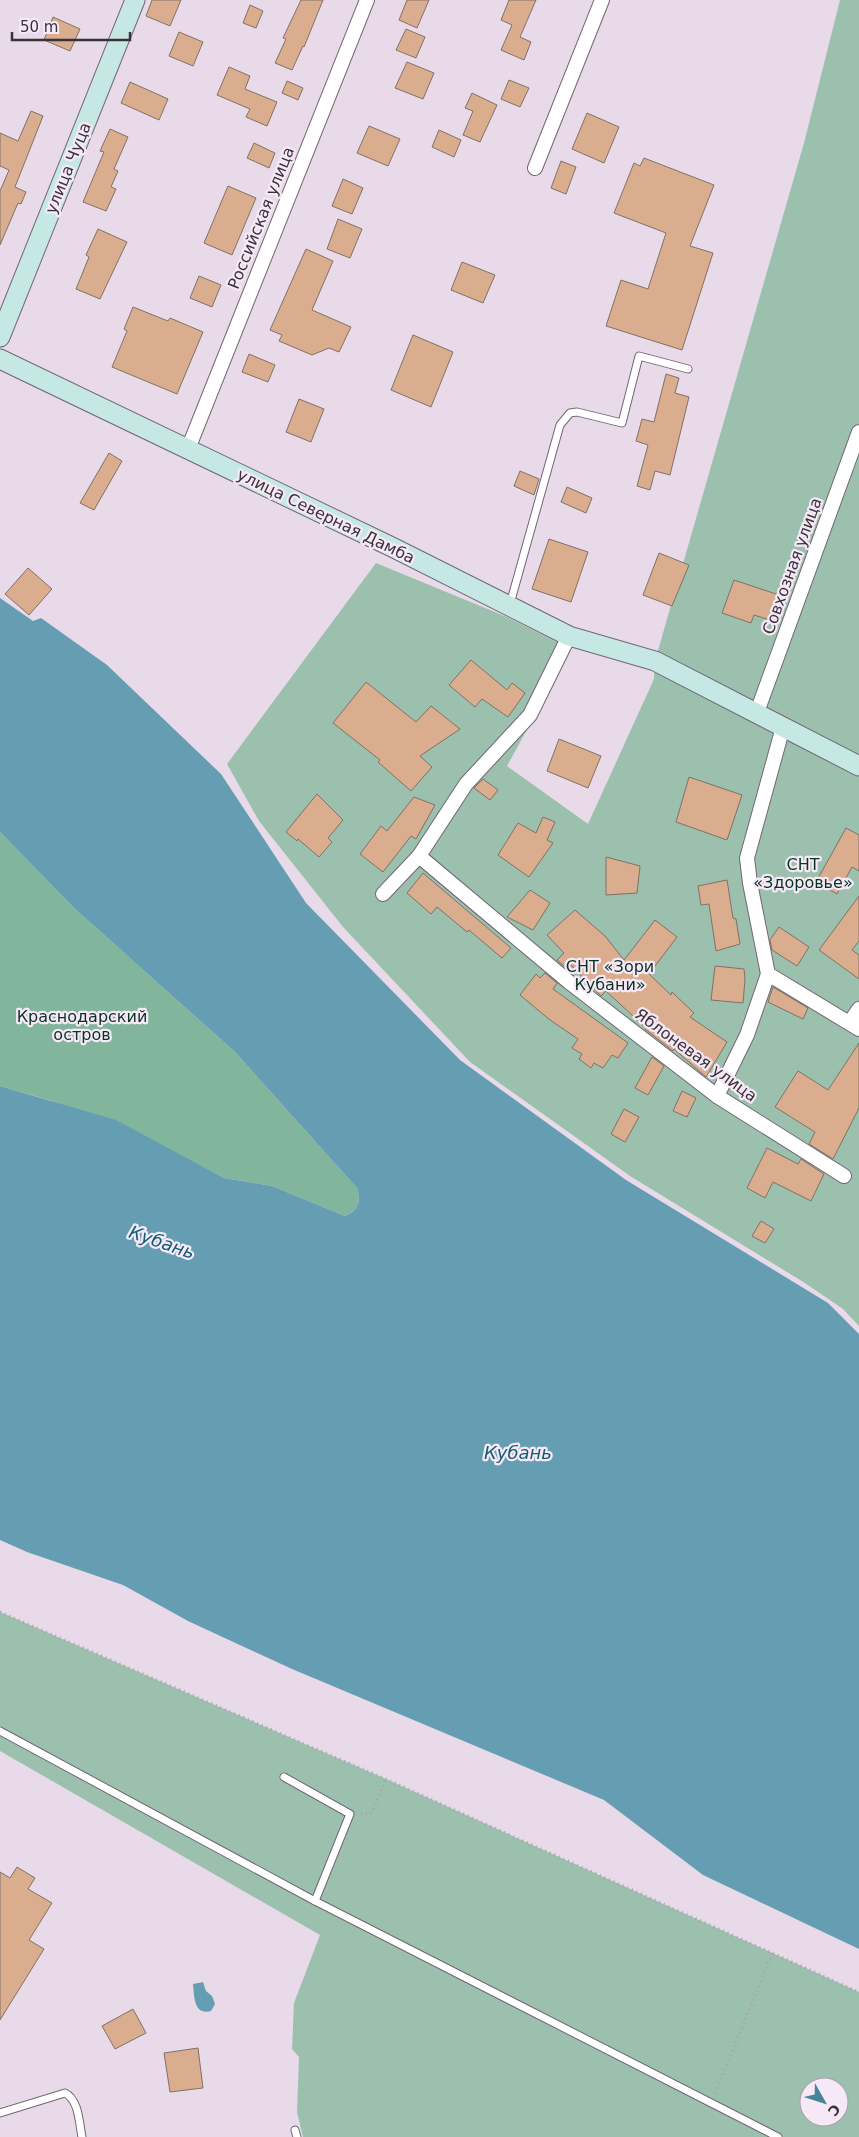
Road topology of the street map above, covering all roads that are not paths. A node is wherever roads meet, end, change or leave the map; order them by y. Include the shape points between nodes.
1 (135, 0) edge
2 (367, 0) edge
3 (602, 0) edge
4 (536, 168) dead end
5 (0, 337) edge
6 (0, 359) edge
7 (688, 369) dead end
8 (859, 432) edge
9 (188, 449) junction
10 (509, 606) junction
11 (569, 636) junction
12 (757, 712) junction
13 (783, 727) junction
14 (859, 766) edge
15 (419, 856) junction
16 (383, 894) dead end
17 (768, 974) junction
18 (859, 1009) edge
19 (854, 1025) edge
20 (717, 1096) junction
21 (844, 1176) dead end
22 (0, 1731) edge
23 (284, 1777) dead end
24 (315, 1901) junction
25 (0, 2113) edge
26 (82, 2137) edge
27 (778, 2137) edge

1 - 5 street, улица Чуца
2 - 9 street, Российская улица
3 - 4 street
6 - 9 street, улица Северная Дамба
7 - 10 lane via 639,356 622,423 577,412 570,412 564,418
8 - 12 street, Совхозная улица
9 - 10 street, улица Северная Дамба
10 - 11 street, улица Северная Дамба
11 - 12 street, улица Северная Дамба via 655,661
11 - 15 street via 530,715 466,784
12 - 13 street, улица Северная Дамба
13 - 14 street, улица Северная Дамба
13 - 17 street via 747,858
15 - 16 street
15 - 20 street, Яблоневая улица via 569,982
17 - 19 street
17 - 20 street via 747,1035
18 - 19 street
20 - 21 street, Яблоневая улица
22 - 24 lane
23 - 24 lane via 350,1814
24 - 27 lane
25 - 26 lane via 65,2093 74,2101

